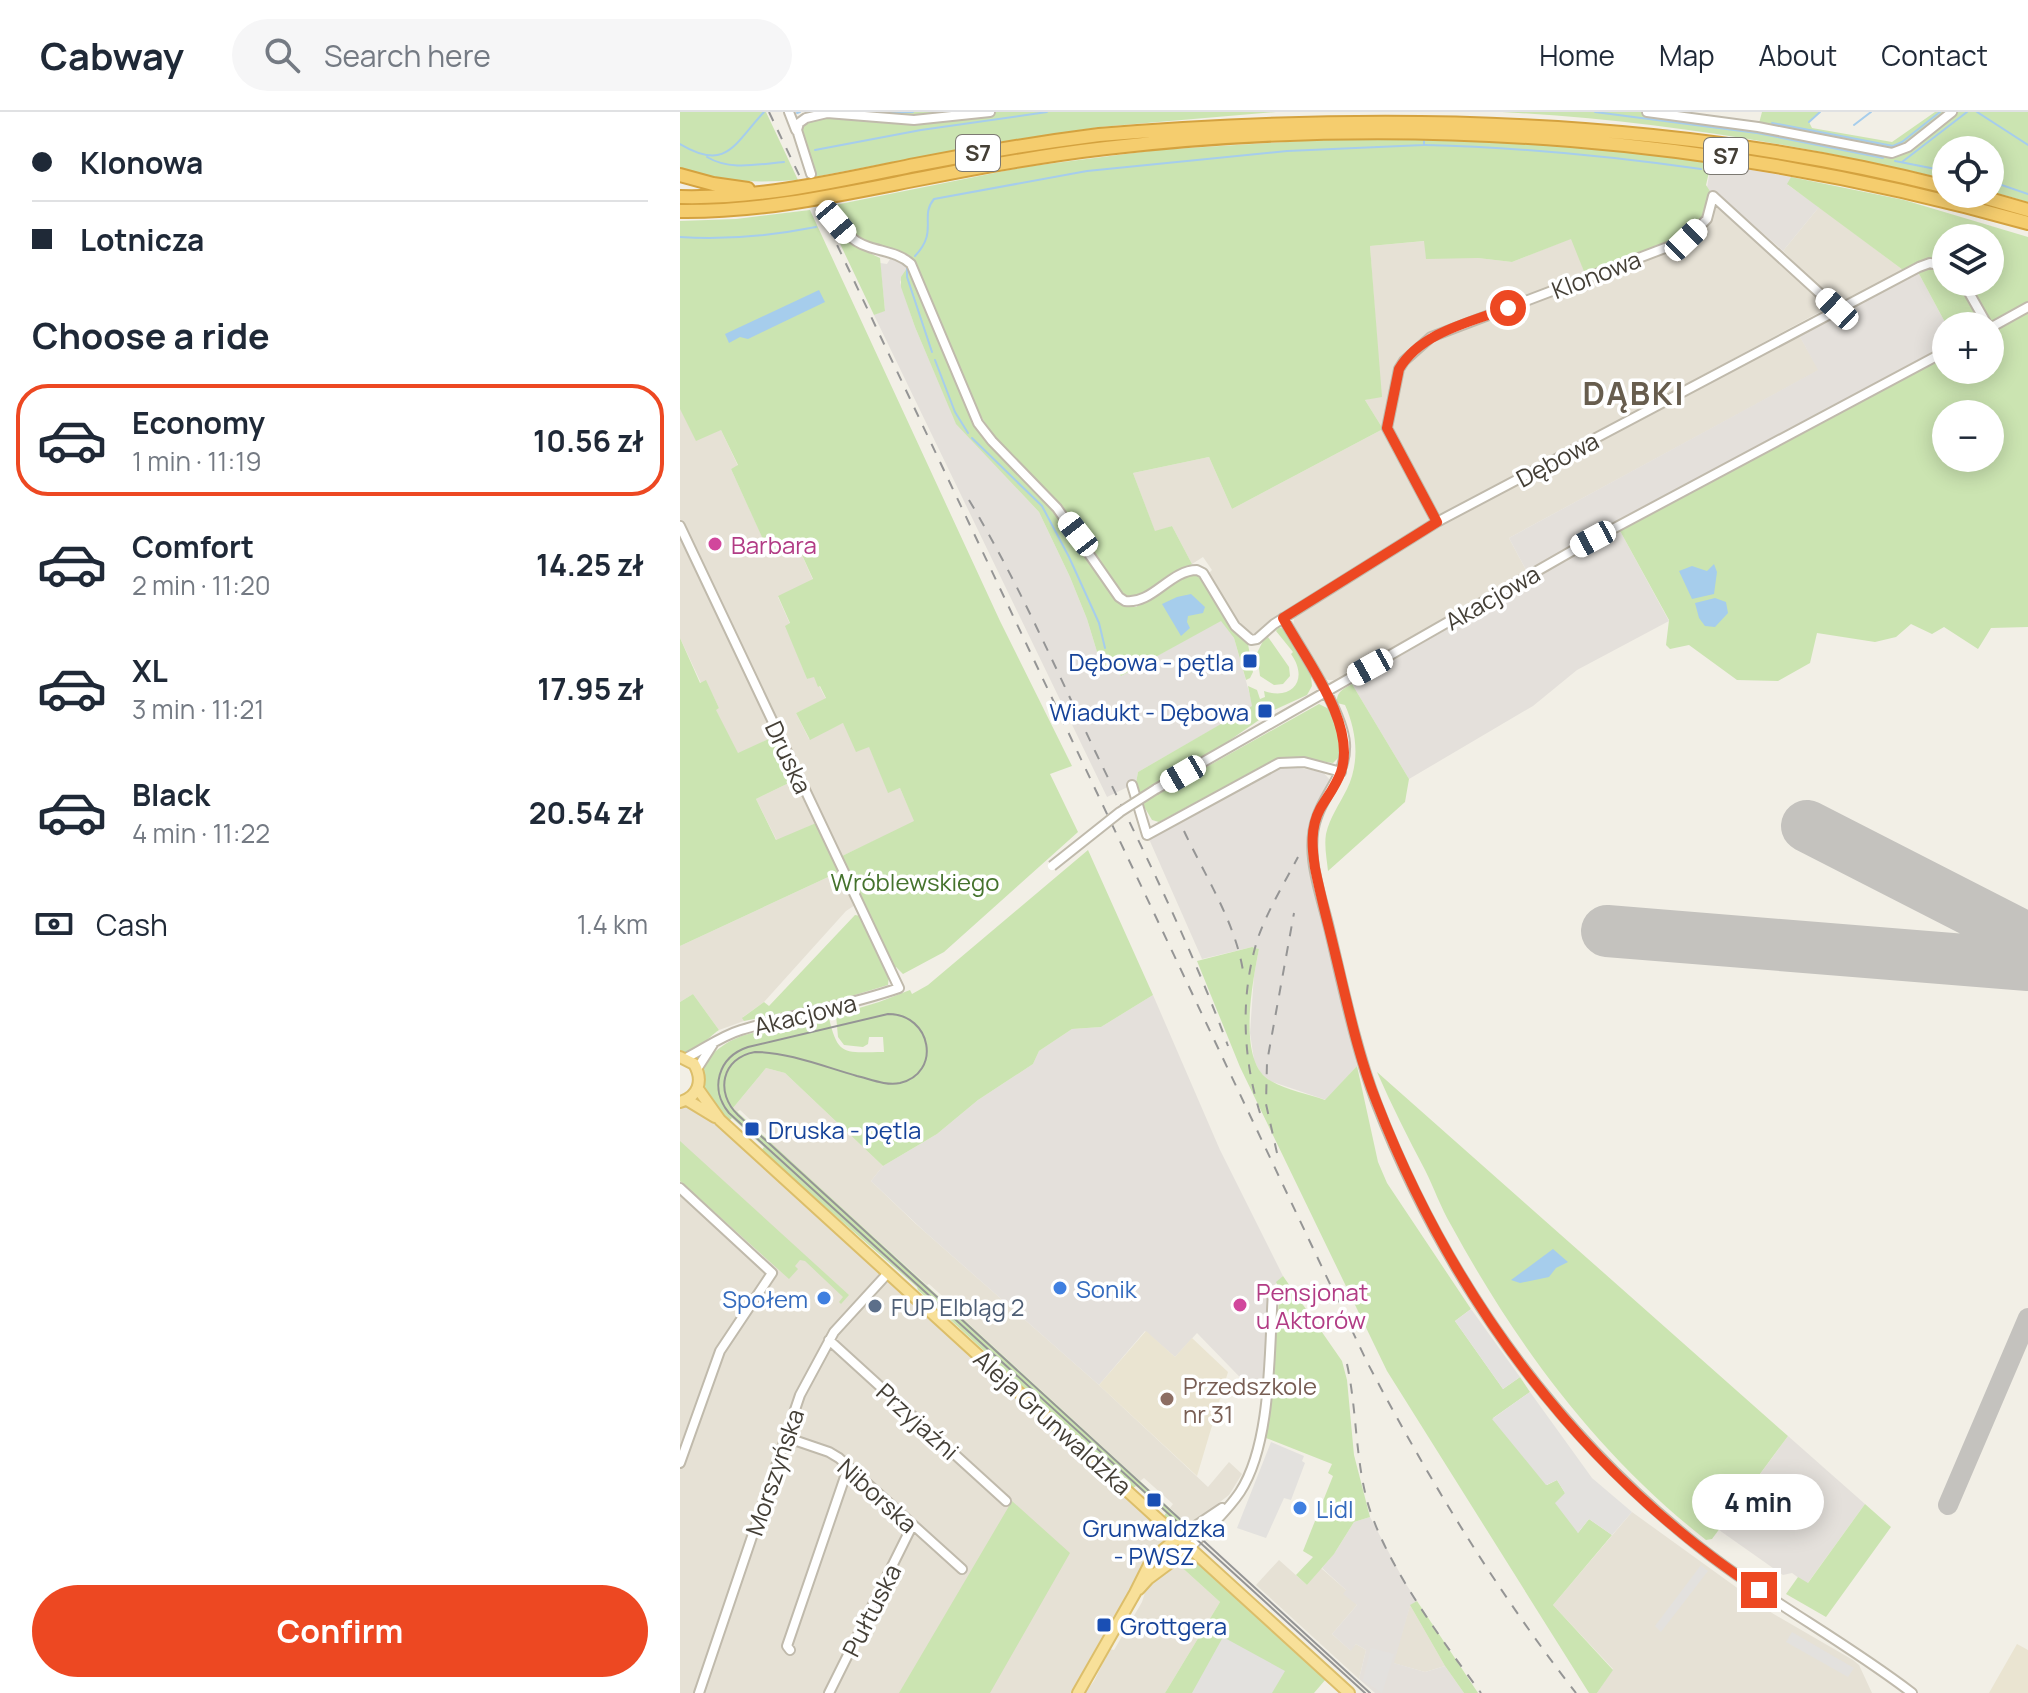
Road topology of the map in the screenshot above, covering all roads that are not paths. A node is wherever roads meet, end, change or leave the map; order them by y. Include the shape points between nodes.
1 (789, 112) edge
2 (990, 112) edge
3 (1647, 112) edge
4 (1952, 112) edge
5 (797, 133) junction
6 (811, 174) dead end
7 (680, 175) edge
8 (1932, 184) edge
9 (775, 191) junction
10 (680, 197) edge
11 (2004, 203) edge
12 (826, 207) dead end
13 (2028, 210) edge
14 (680, 211) edge
15 (2028, 223) edge
16 (1932, 264) edge
17 (2028, 307) edge
18 (1837, 309) junction
19 (2004, 319) edge
20 (1932, 358) edge
21 (1437, 522) junction
22 (680, 526) edge
23 (1283, 618) junction
24 (1326, 693) junction
25 (1341, 772) junction
26 (1132, 785) dead end
27 (1052, 866) dead end
28 (899, 988) joint
29 (713, 1044) junction
30 (683, 1058) edge
31 (697, 1069) junction
32 (698, 1089) junction
33 (684, 1101) edge
34 (720, 1120) junction
35 (680, 1188) edge
36 (888, 1273) junction
37 (1273, 1292) dead end
38 (829, 1340) junction
39 (785, 1437) junction
40 (680, 1463) edge
41 (848, 1468) junction
42 (1006, 1501) dead end
43 (1233, 1501) junction
44 (912, 1526) junction
45 (1179, 1537) junction
46 (1191, 1547) junction
47 (962, 1569) dead end
48 (1135, 1593) junction
49 (790, 1650) dead end
50 (699, 1693) edge
51 (829, 1693) edge
52 (1078, 1693) edge
53 (1349, 1693) edge
54 (1912, 1693) edge

1 - 5 street
2 - 5 street via 914,120 819,114 801,121
3 - 4 street via 1892,153 1908,147
5 - 6 street
7 - 9 highway
8 - 9 highway, S7 via 1811,157 1670,135 1417,117 1251,121 1116,133
9 - 10 highway, S7
11 - 13 highway
12 - 23 street, Dębowa via 856,241 911,264 978,423 1057,508 1119,597 1139,600 1184,572 1197,570 1247,638 1257,639
14 - 15 highway, S7 via 792,204 981,167 1164,141 1419,130 1566,138 1720,155 1874,183
16 - 18 street, Dębowa
17 - 19 street
18 - 21 street, Dębowa
18 - 21 street, Klonowa via 1713,196 1707,219 1686,240 1431,337 1404,361 1387,428
20 - 24 street, Akacjowa via 1586,543
21 - 23 street, Dębowa
22 - 28 street, Druska
23 - 24 street
24 - 25 street via 1343,734
24 - 27 street, Akacjowa, bridge via 1156,789
25 - 26 street via 1304,762 1279,763 1147,835
25 - 54 street via 1317,817 1312,843 1358,1045 1412,1188 1480,1309 1562,1418 1638,1495 1741,1579
28 - 29 street, Akacjowa via 741,1030
29 - 30 street, Akacjowa
29 - 31 street
30 - 31 main road
31 - 32 main road
32 - 33 main road
32 - 34 main road, Aleja Grunwaldzka
33 - 34 main road, Aleja Grunwaldzka
34 - 36 main road, Aleja Grunwaldzka
35 - 40 street via 772,1273 720,1351
36 - 38 street, Morszyńska
36 - 45 main road, Aleja Grunwaldzka
37 - 43 street via 1263,1430 1246,1481
38 - 39 street, Morszyńska
38 - 42 street, Przyjaźni
39 - 41 street, Niborska via 829,1452
39 - 50 street, Morszyńska
41 - 44 street, Niborska
41 - 49 street via 787,1646
43 - 45 street
43 - 46 street
44 - 47 street, Niborska
44 - 51 street, Pułtuska
45 - 46 main road, Aleja Grunwaldzka
45 - 48 main road via 1152,1559
46 - 48 main road
46 - 53 main road, Aleja Grunwaldzka
48 - 52 main road

